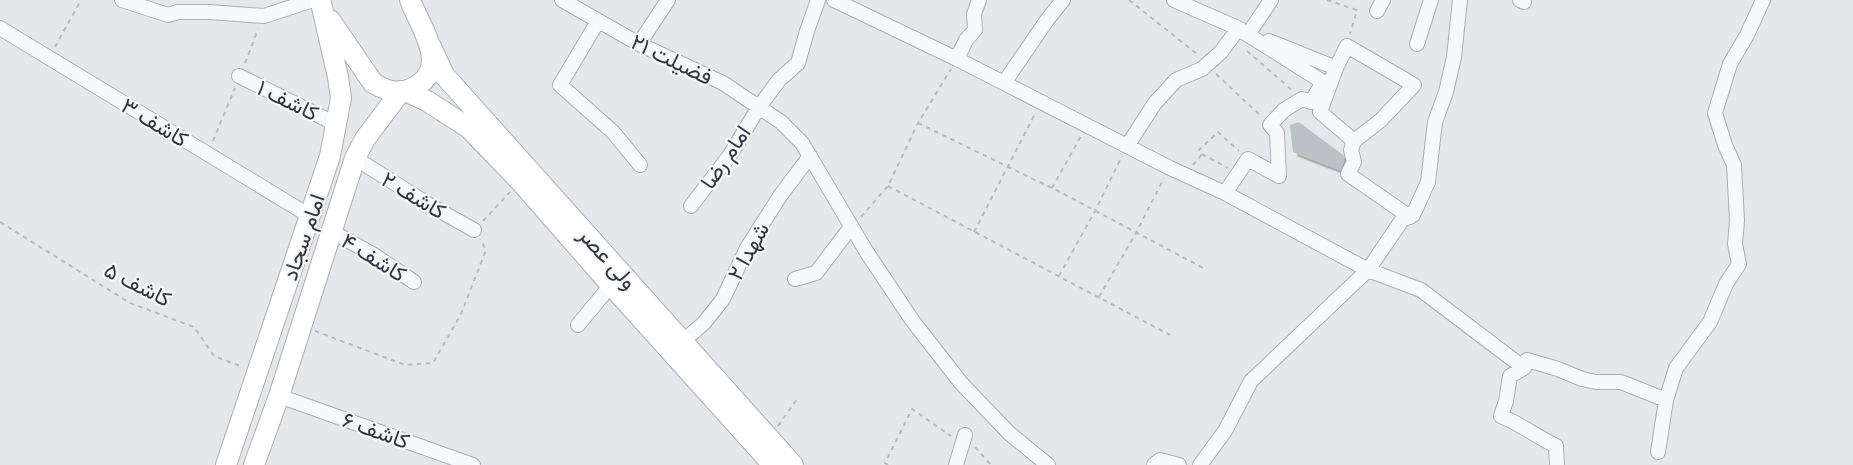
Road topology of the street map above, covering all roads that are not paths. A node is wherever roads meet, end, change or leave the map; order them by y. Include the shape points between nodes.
1 (122, 0) edge
2 (410, 0) edge
3 (562, 0) edge
4 (668, 0) edge
5 (818, 0) edge
6 (834, 0) edge
7 (979, 0) edge
8 (1063, 0) edge
9 (1174, 0) edge
10 (1271, 0) edge
11 (1431, 0) edge
12 (1460, 0) edge
13 (1763, 0) edge
14 (318, 1) edge
15 (181, 6) edge
16 (598, 21) junction
17 (0, 28) edge
18 (1238, 31) junction
19 (639, 44) junction
20 (1417, 44) dead end
21 (431, 47) junction
22 (957, 59) junction
23 (1336, 68) junction
24 (239, 76) dead end
25 (1004, 83) junction
26 (403, 91) junction
27 (435, 106) junction
28 (759, 107) junction
29 (382, 116) junction
30 (336, 124) junction
31 (1354, 141) junction
32 (1127, 146) junction
33 (810, 156) junction
34 (355, 158) junction
35 (640, 165) dead end
36 (1225, 193) junction
37 (691, 206) dead end
38 (310, 216) junction
39 (1410, 217) junction
40 (851, 227) junction
41 (474, 230) road end
42 (333, 232) junction
43 (1368, 270) junction
44 (795, 279) dead end
45 (414, 282) dead end
46 (611, 285) junction
47 (578, 325) dead end
48 (298, 335) junction
49 (269, 336) junction
50 (677, 346) junction
51 (1524, 368) junction
52 (279, 396) junction
53 (1666, 400) junction
54 (963, 439) road end
55 (1658, 452) dead end
56 (1157, 462) edge
57 (226, 465) edge
58 (254, 465) edge
59 (473, 465) edge
60 (773, 465) edge
61 (793, 465) edge
62 (956, 465) edge
63 (1048, 465) edge
64 (1179, 465) edge
65 (1200, 465) edge
66 (1557, 465) edge

1 - 15 street via 168,15
2 - 21 main road, ولی عصر
3 - 16 street, فضیلت ۲۱
4 - 19 street
5 - 28 street, امام رضا via 798,63
6 - 22 street
7 - 22 street via 974,14 975,30
8 - 25 street
9 - 18 street
10 - 18 street
11 - 20 street
12 - 39 street via 1455,57 1434,123 1428,182
13 - 53 street via 1730,64 1715,113 1734,165 1738,264 1710,322 1676,368
14 - 15 street via 264,16
14 - 26 main road, ولی عصر via 373,83 394,92
14 - 30 main road, امام سجاد via 340,87
16 - 19 street, فضیلت ۲۱
16 - 35 street via 560,85 614,132
17 - 38 street, کاشف ۳
18 - 23 street
18 - 32 street via 1202,69 1176,80 1155,103
18 - 36 street via 1323,82 1311,102 1302,99 1284,110 1270,126 1276,133 1279,176 1248,159
19 - 28 street, فضیلت ۲۱ via 723,83
21 - 26 main road, امام سجاد via 430,69 424,79
21 - 50 main road, ولی عصر via 444,75
22 - 25 street
23 - 31 street via 1320,112
23 - 31 street via 1347,46 1414,85 1381,120
24 - 30 street, کاشف ۱
25 - 32 street
26 - 27 main road, ولی عصر
26 - 29 main road, امام سجاد
27 - 29 main road via 417,105
27 - 46 main road, ولی عصر via 469,128
28 - 33 street, فضیلت ۲۱ via 781,122
28 - 37 street, امام رضا
29 - 34 main road, امام سجاد
30 - 38 main road, امام سجاد
31 - 39 street via 1354,162 1348,174
32 - 36 street
33 - 40 street, فضیلت ۲۱
33 - 50 street, شهدا ۲ via 747,248 723,299 704,323
34 - 41 street, کاشف ۲
34 - 42 main road, امام سجاد
36 - 43 street
38 - 49 main road, امام سجاد
39 - 43 street via 1402,220
40 - 44 street via 816,273
40 - 63 street, فضیلت ۲۱ via 912,320 961,383 1009,433
42 - 45 street, کاشف ۴
42 - 48 main road, امام سجاد
43 - 51 street via 1421,290
43 - 65 street via 1251,381 1226,430
46 - 47 street
46 - 50 main road, ولی عصر
48 - 49 main road
48 - 52 main road, امام سجاد
49 - 57 main road, امام سجاد
50 - 60 main road, ولی عصر
50 - 61 main road, ولی عصر
51 - 53 street via 1527,360 1582,379 1621,382
51 - 66 street via 1510,376 1501,416 1556,446
52 - 58 main road, امام سجاد
52 - 59 street, کاشف ۶
53 - 55 street
54 - 62 street
56 - 64 street

